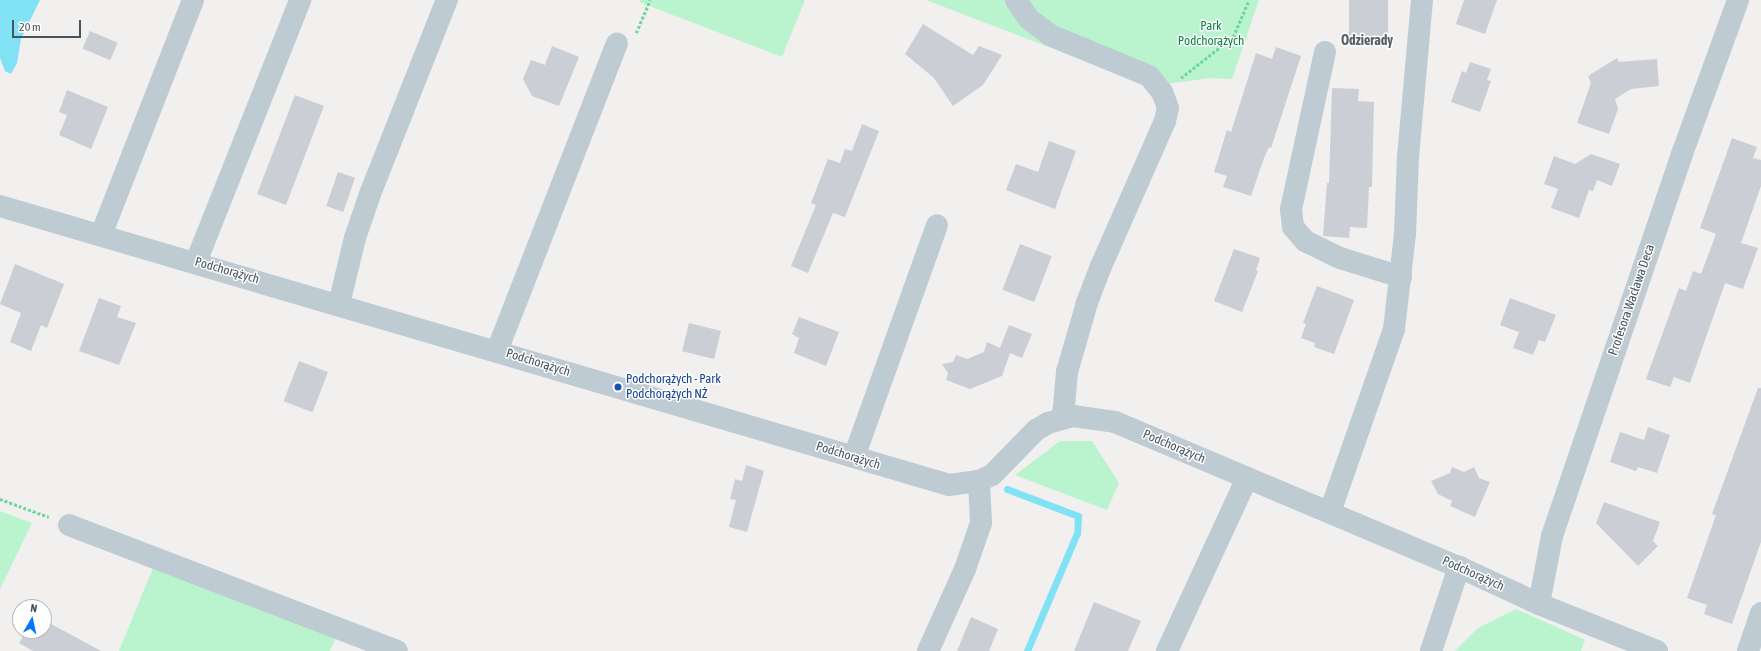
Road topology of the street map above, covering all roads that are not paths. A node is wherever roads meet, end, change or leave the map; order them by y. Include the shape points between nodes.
1 (193, 0) edge
2 (300, 0) edge
3 (447, 0) edge
4 (1016, 0) edge
5 (1422, 0) edge
6 (1738, 0) edge
7 (617, 44) dead end
8 (1325, 52) dead end
9 (0, 206) edge
10 (937, 225) dead end
11 (102, 235) junction
12 (196, 262) junction
13 (1401, 277) junction
14 (339, 304) junction
15 (497, 351) junction
16 (1063, 417) junction
17 (854, 457) junction
18 (1247, 478) junction
19 (979, 482) junction
20 (1330, 512) junction
21 (69, 524) road end
22 (1459, 567) junction
23 (1539, 604) junction
24 (1761, 612) edge
25 (1635, 647) edge
26 (397, 651) edge
27 (928, 651) edge
28 (1168, 651) edge
29 (1431, 651) edge
30 (1657, 651) edge
31 (1748, 651) edge

1 - 11 street
2 - 12 street
3 - 14 street via 370,194 355,238
4 - 16 street via 1029,19 1050,35 1149,76 1162,92 1168,108 1165,121 1101,266 1088,303 1067,372
5 - 13 street
6 - 23 street, Profesora Wacława Deca via 1679,162 1552,536
7 - 15 street
8 - 13 street via 1291,209 1293,226 1304,241 1340,258
9 - 11 street, Podchorążych
10 - 17 street
11 - 12 street, Podchorążych
12 - 14 street, Podchorążych
13 - 20 street via 1391,341
14 - 15 street, Podchorążych
15 - 17 street, Podchorążych
16 - 18 street, Podchorążych via 1088,417 1115,422
16 - 19 street, Podchorążych via 1036,430 1002,465
17 - 19 street, Podchorążych via 949,485
18 - 20 street, Podchorążych
18 - 28 street
19 - 27 street via 981,523 965,569
20 - 22 street, Podchorążych
21 - 26 street
22 - 23 street, Podchorążych
22 - 29 street
23 - 25 street, Podchorążych
24 - 31 street
25 - 30 street, Podchorążych

